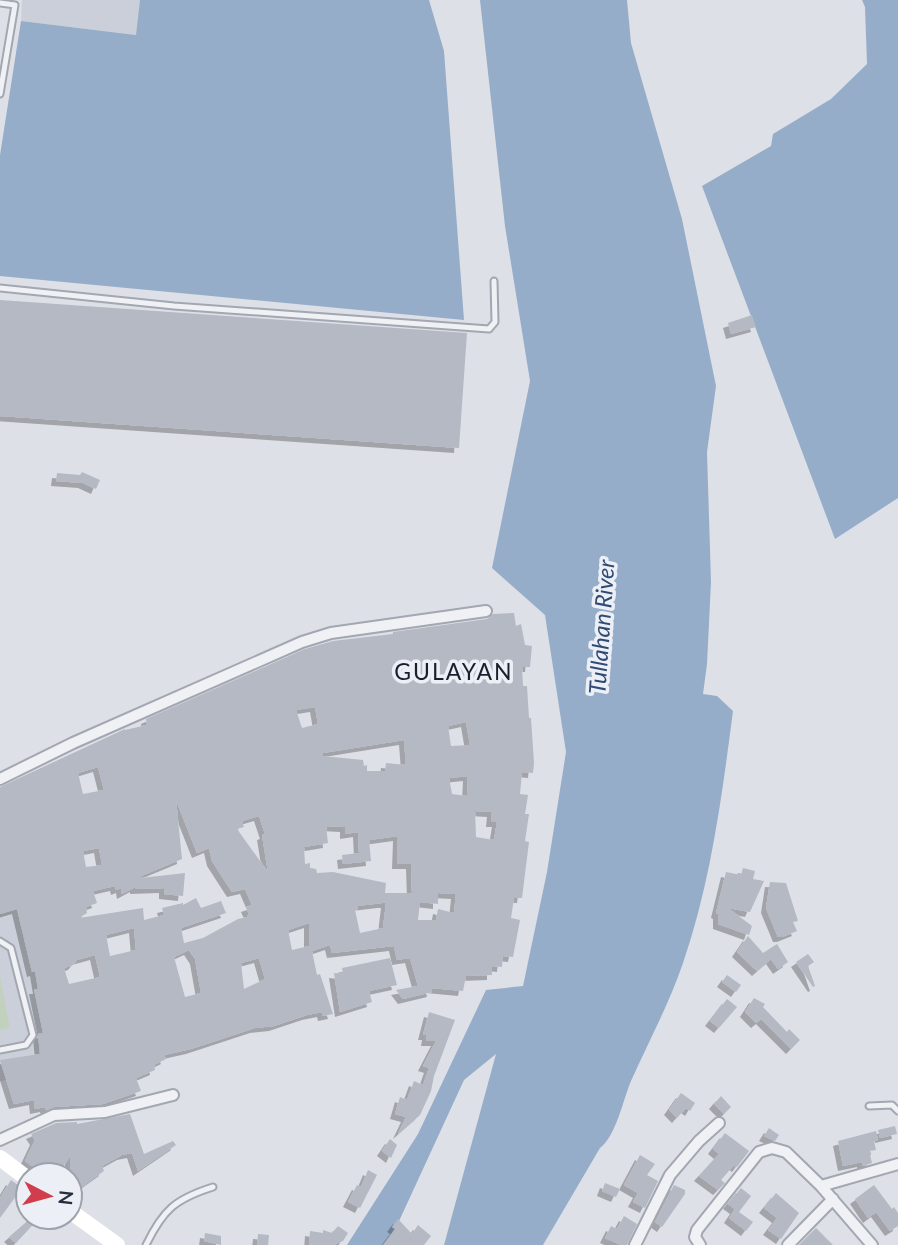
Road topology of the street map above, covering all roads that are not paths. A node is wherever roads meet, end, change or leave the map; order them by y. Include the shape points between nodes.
1 (20, 0) edge
2 (0, 3) edge
3 (15, 5) junction
4 (0, 94) edge
5 (494, 281) dead end
6 (0, 288) edge
7 (486, 611) dead end
8 (0, 779) edge
9 (0, 941) edge
10 (0, 1050) edge
11 (173, 1095) dead end
12 (869, 1106) dead end
13 (898, 1111) edge
14 (719, 1122) dead end
15 (0, 1140) edge
16 (0, 1158) edge
17 (898, 1164) edge
18 (14, 1169) edge
19 (821, 1186) junction
20 (213, 1187) dead end
21 (833, 1199) junction
22 (84, 1221) edge
23 (117, 1245) edge
24 (146, 1245) edge
25 (635, 1245) edge
26 (700, 1245) edge
27 (788, 1245) edge
28 (872, 1245) edge

1 - 3 lane
2 - 3 lane
3 - 4 lane
5 - 6 lane via 495,322 489,329
7 - 8 street via 331,633 302,642
9 - 10 lane via 11,948 33,1035 26,1045
11 - 15 street via 106,1112 54,1115
12 - 13 lane via 892,1105
14 - 25 street via 670,1175
16 - 18 main road
17 - 19 street
19 - 21 street
19 - 26 street via 786,1153 772,1148 759,1152 697,1230
20 - 24 lane via 169,1208
21 - 27 street
21 - 28 street
22 - 23 main road

